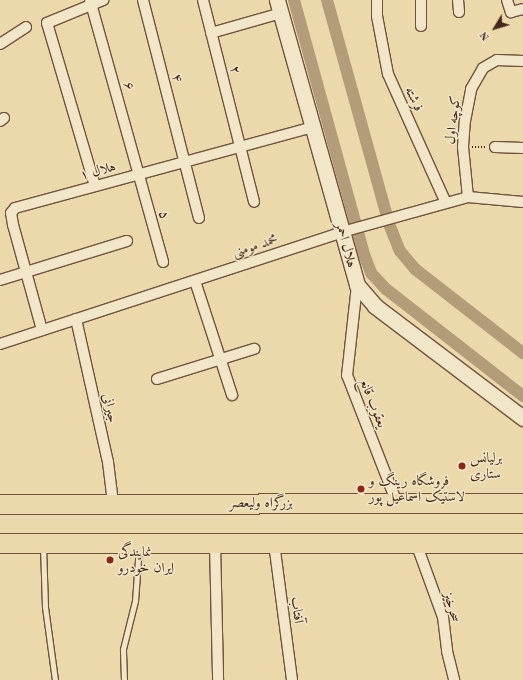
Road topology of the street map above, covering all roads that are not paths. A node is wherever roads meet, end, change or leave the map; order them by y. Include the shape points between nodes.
1 (104, 0) edge
2 (143, 0) edge
3 (203, 0) edge
4 (377, 0) edge
5 (421, 0) edge
6 (458, 0) edge
7 (507, 0) edge
8 (91, 2) edge
9 (279, 7) edge
10 (523, 9) edge
11 (458, 12) dead end
12 (421, 26) dead end
13 (26, 27) dead end
14 (211, 33) junction
15 (0, 44) edge
16 (523, 61) edge
17 (313, 127) junction
18 (240, 147) junction
19 (495, 147) road end
20 (523, 148) edge
21 (184, 162) junction
22 (139, 174) junction
23 (95, 186) junction
24 (468, 197) junction
25 (254, 202) dead end
26 (523, 202) edge
27 (446, 203) junction
28 (199, 218) dead end
29 (346, 231) junction
30 (127, 241) dead end
31 (163, 262) dead end
32 (26, 272) junction
33 (0, 280) edge
34 (195, 280) junction
35 (357, 285) junction
36 (76, 319) junction
37 (42, 330) junction
38 (0, 344) edge
39 (254, 349) dead end
40 (220, 360) junction
41 (157, 379) dead end
42 (232, 395) dead end
43 (523, 418) edge
44 (113, 503) junction
45 (397, 503) junction
46 (523, 503) edge
47 (0, 504) edge
48 (0, 543) edge
49 (43, 543) junction
50 (139, 543) junction
51 (215, 543) junction
52 (274, 543) junction
53 (416, 543) junction
54 (523, 543) edge
55 (55, 680) edge
56 (124, 680) edge
57 (218, 680) edge
58 (292, 680) edge
59 (454, 680) edge

1 - 8 street
2 - 21 street, ۴
3 - 14 street, ۲
4 - 27 street, فرشته via 377,16 388,74
5 - 12 street
6 - 11 street
7 - 10 street via 511,12
8 - 22 street, ۶
8 - 23 street via 47,23
9 - 14 street
9 - 17 main road, هلال احمر
13 - 15 street
14 - 18 street, ۲
16 - 24 street, کوچه اول via 497,60 483,68 471,89 463,147
17 - 18 street, هلال ۱
17 - 29 main road, هلال احمر
18 - 21 street, هلال ۱
18 - 25 street, ۲
19 - 20 street
21 - 22 street, هلال ۱
21 - 28 street, ۴
22 - 23 street, هلال ۱
22 - 31 street, ۵
23 - 32 street, هلال ۱ via 15,208 11,213
24 - 26 street, محمد مومنی
24 - 27 street, محمد مومنی
27 - 29 street, محمد مومنی
29 - 34 street, محمد مومنی
29 - 35 main road, هلال احمر
30 - 32 street
32 - 33 street
32 - 37 street, هلال ۱
34 - 36 street, محمد مومنی
34 - 40 street
35 - 43 main road, هلال احمر via 375,306
35 - 45 street, یعقوب قانع via 346,375
36 - 37 street, محمد مومنی
36 - 44 street, جیرانی via 108,462
37 - 38 street, محمد مومنی
39 - 40 street
40 - 41 street
40 - 42 street
44 - 45 highway, بزرگراه ولیعصر
44 - 47 highway, بزرگراه ولیعصر
45 - 46 highway, بزرگراه ولیعصر
48 - 49 highway
49 - 50 highway
49 - 55 lane via 45,607
50 - 51 highway
50 - 56 lane via 135,601 123,649
51 - 52 highway
51 - 57 street
52 - 53 highway
52 - 58 street, آفتاب
53 - 54 highway
53 - 59 street, سحرخیز via 443,617

